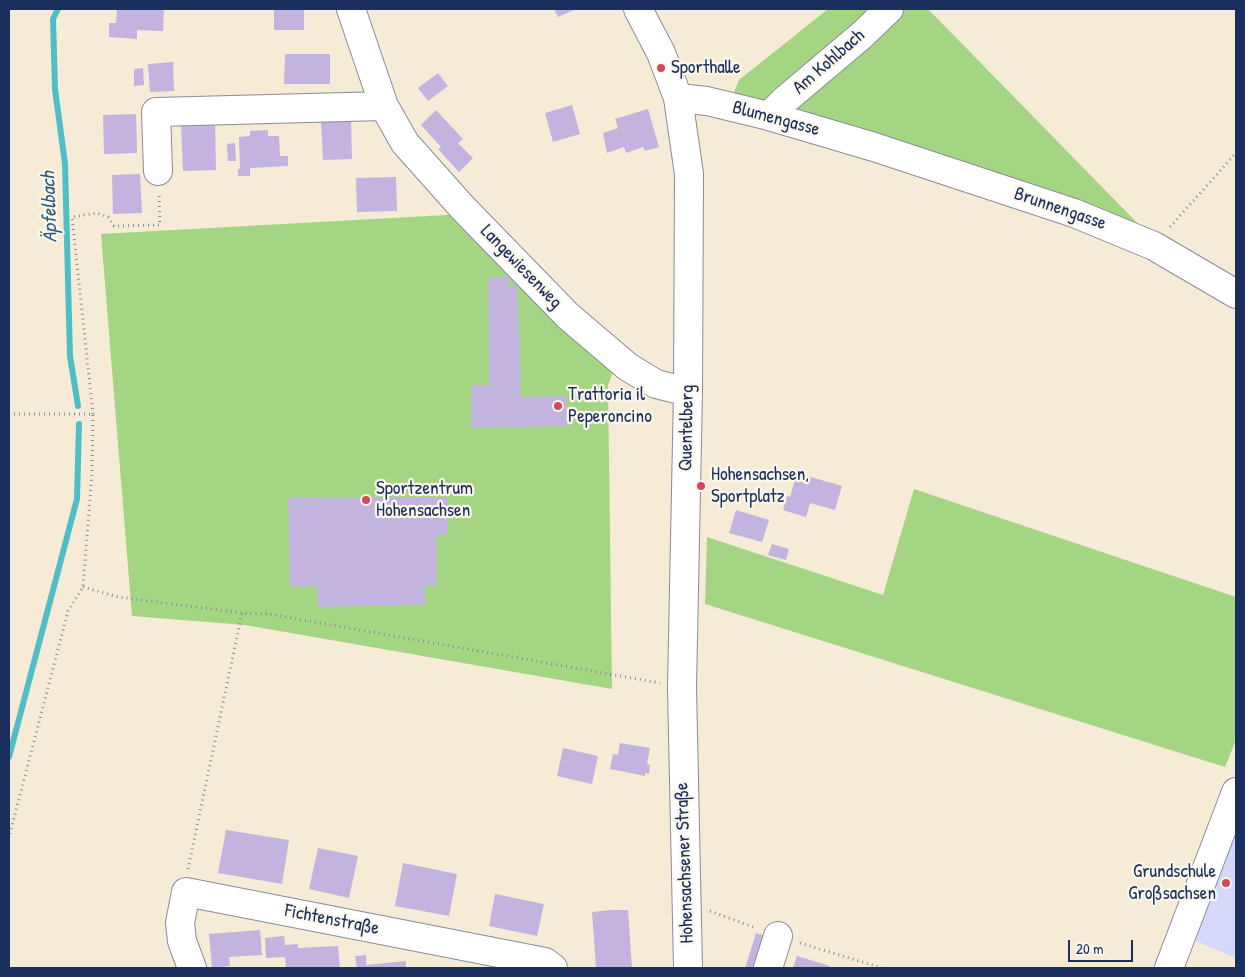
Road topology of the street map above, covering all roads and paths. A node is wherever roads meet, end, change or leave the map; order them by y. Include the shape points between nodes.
1 (351, 9) edge
2 (638, 9) edge
3 (890, 9) edge
4 (678, 98) junction
5 (384, 106) junction
6 (770, 116) junction
7 (874, 147) joint
8 (1236, 153) edge
9 (158, 171) joint
10 (1154, 246) junction
11 (1236, 294) edge
12 (688, 392) junction
13 (9, 414) edge
14 (93, 414) junction
15 (83, 587) junction
16 (242, 613) junction
17 (682, 687) junction
18 (683, 758) joint
19 (1236, 792) edge
20 (9, 837) edge
21 (186, 892) junction
22 (778, 936) dead end
23 (1173, 967) edge
24 (192, 968) edge
25 (553, 968) edge
26 (688, 968) edge
27 (768, 968) edge

1 - 5 street, Langewiesenweg
2 - 4 street, Quentelberg via 661,52
3 - 6 street, Am Kohlbach
4 - 6 street, Blumengasse via 707,101
4 - 12 street, Quentelberg via 689,174
5 - 9 street via 156,112
5 - 12 street, Langewiesenweg via 405,143 475,221 568,316 628,367 656,384
6 - 7 street, Blumengasse
7 - 10 street, Brunnengasse via 1074,213
8 - 10 path
9 - 14 path via 160,225 114,226 108,217 97,214 72,217
10 - 11 street, Brunnengasse
12 - 17 street, Quentelberg
13 - 14 path
14 - 15 path
15 - 16 path via 118,597
15 - 20 path via 68,611
16 - 17 path via 269,614
16 - 21 path via 188,869
17 - 18 street, Quentelberg
18 - 26 street, Hohensachsener Straße
19 - 23 street
21 - 24 street via 180,923 182,941
21 - 25 street, Fichtenstraße via 545,962
22 - 27 street

